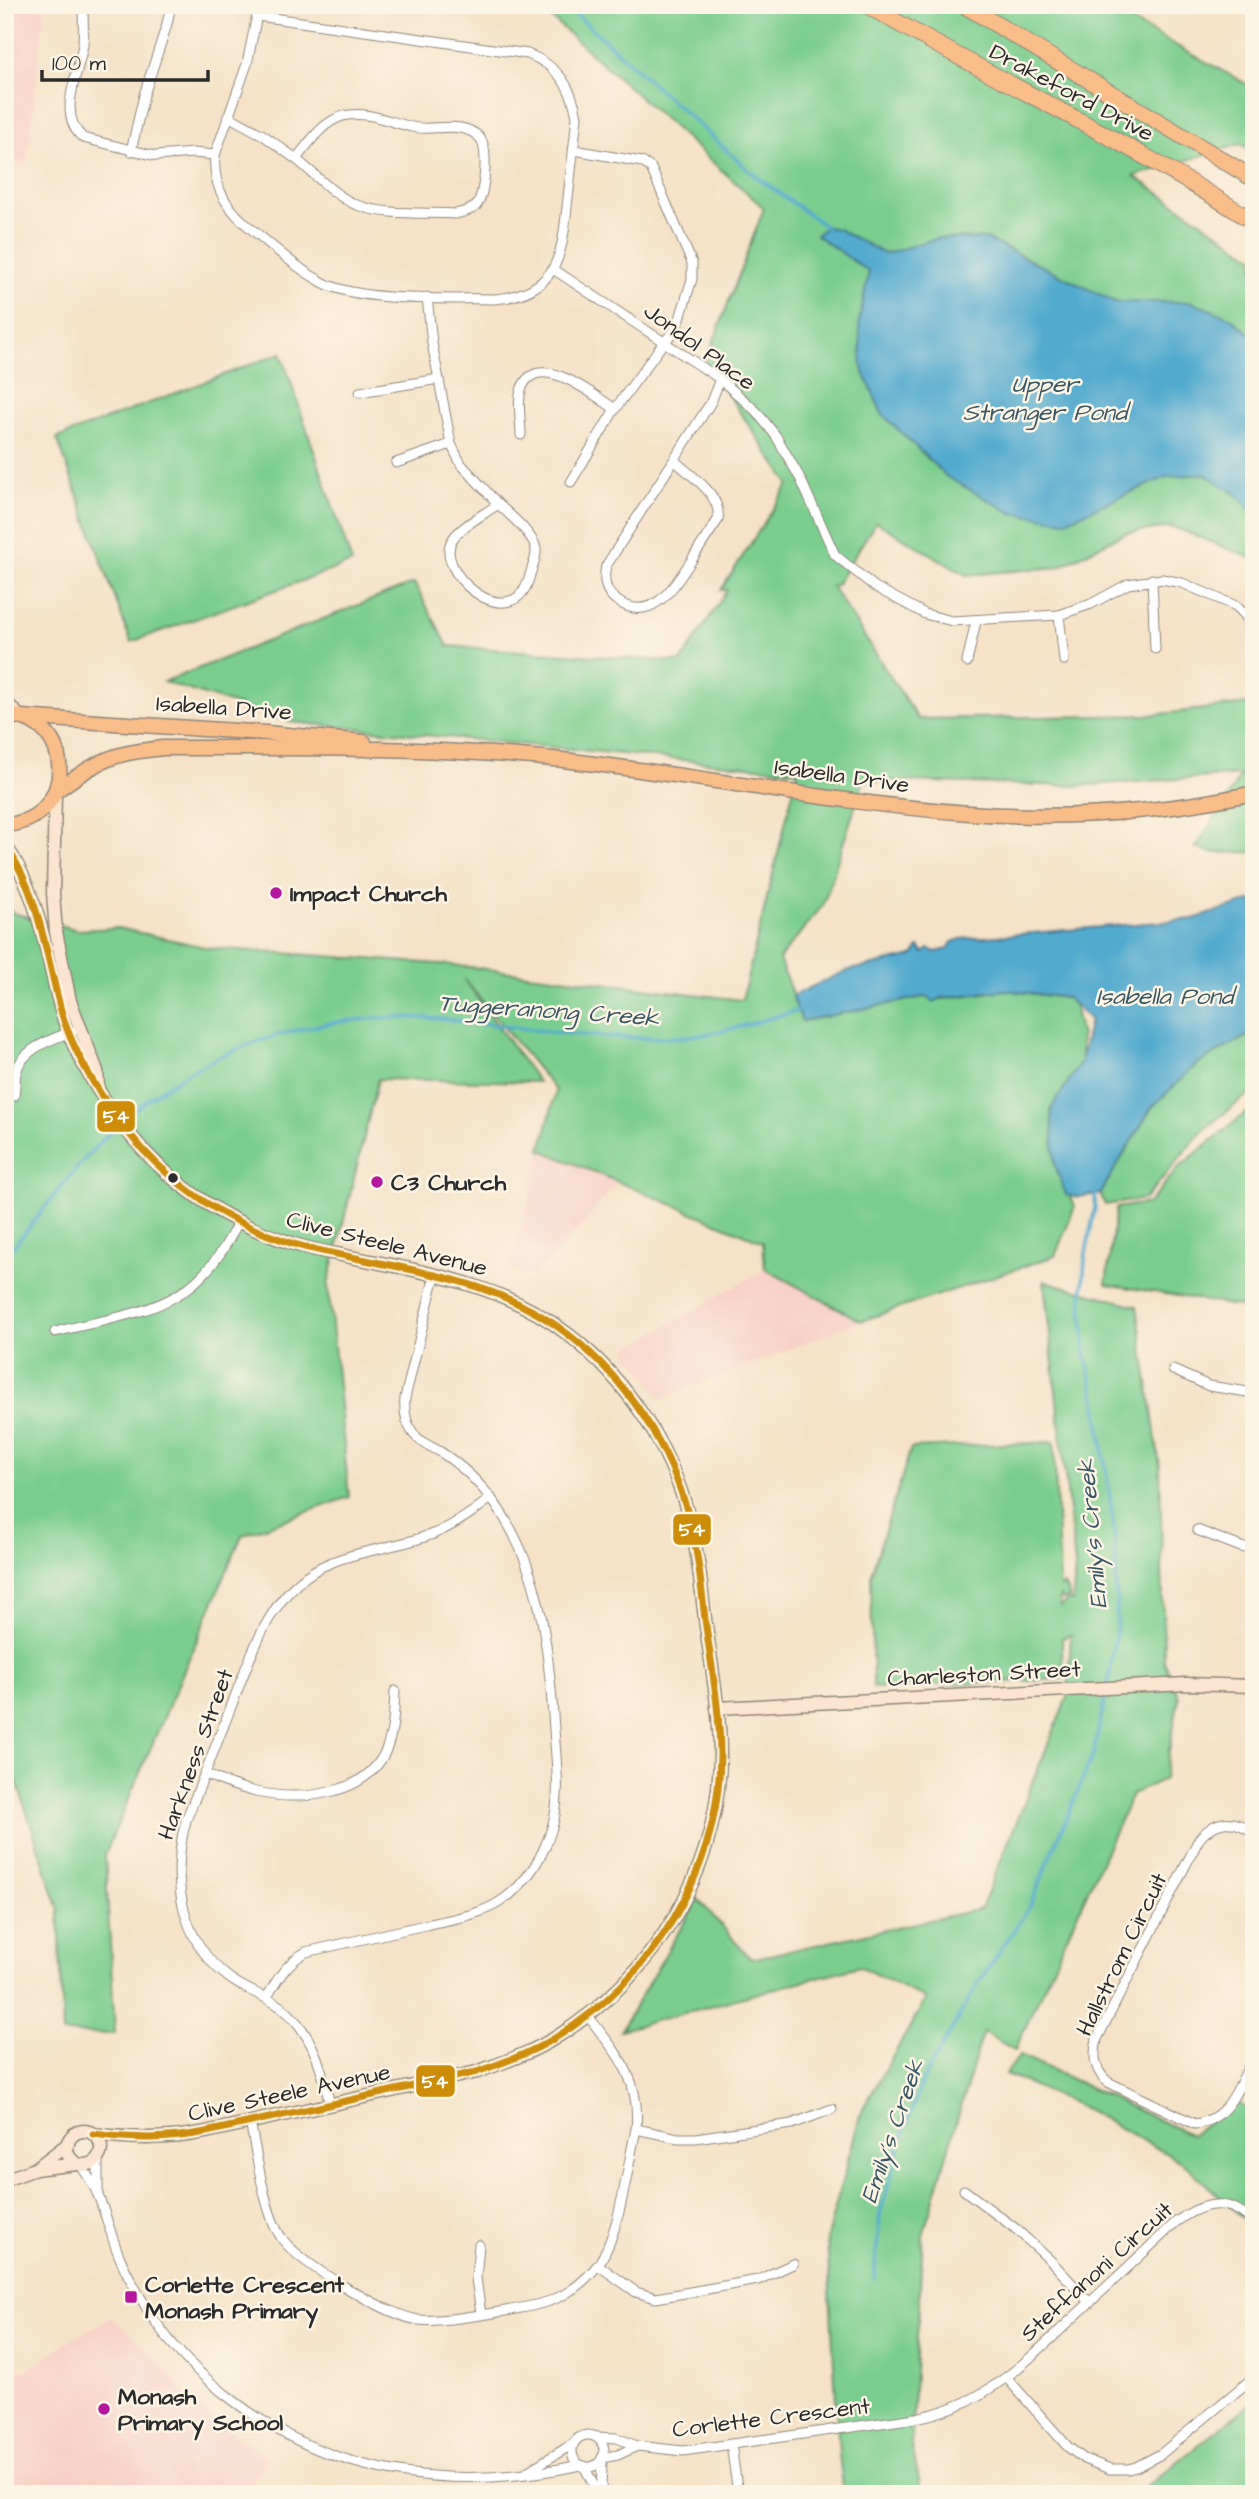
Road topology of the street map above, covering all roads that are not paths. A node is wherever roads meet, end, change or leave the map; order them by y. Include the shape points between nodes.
1 (83, 5) edge
2 (171, 5) edge
3 (259, 5) edge
4 (867, 5) edge
5 (964, 5) edge
6 (258, 16) junction
7 (228, 116) junction
8 (574, 149) junction
9 (131, 151) junction
10 (215, 155) junction
11 (296, 159) junction
12 (1254, 179) edge
13 (1254, 222) edge
14 (553, 269) junction
15 (427, 297) junction
16 (664, 342) junction
17 (439, 379) junction
18 (720, 379) junction
19 (360, 393) dead end
20 (615, 409) junction
21 (521, 435) dead end
22 (451, 444) junction
23 (674, 460) junction
24 (396, 463) dead end
25 (571, 482) dead end
26 (498, 504) junction
27 (1152, 579) junction
28 (1059, 615) junction
29 (976, 621) junction
30 (1250, 634) dead end
31 (1155, 649) dead end
32 (1064, 660) dead end
33 (967, 662) dead end
34 (5, 701) edge
35 (15, 716) edge
36 (424, 750) junction
37 (55, 792) junction
38 (1254, 793) edge
39 (5, 825) edge
40 (5, 845) edge
41 (65, 1003) junction
42 (74, 1031) junction
43 (14, 1096) dead end
44 (238, 1222) junction
45 (435, 1275) junction
46 (55, 1332) dead end
47 (1172, 1370) dead end
48 (1254, 1393) edge
49 (491, 1499) junction
50 (1197, 1530) dead end
51 (1254, 1549) edge
52 (1254, 1686) edge
53 (395, 1691) dead end
54 (717, 1708) junction
55 (205, 1774) junction
56 (1254, 1833) edge
57 (267, 1997) junction
58 (588, 2016) junction
59 (1254, 2055) edge
60 (330, 2105) junction
61 (832, 2109) dead end
62 (250, 2122) junction
63 (636, 2129) junction
64 (93, 2134) junction
65 (137, 2139) junction
66 (68, 2144) junction
67 (99, 2156) junction
68 (79, 2165) junction
69 (35, 2169) junction
70 (5, 2180) edge
71 (964, 2190) dead end
72 (97, 2193) junction
73 (1254, 2223) edge
74 (479, 2245) dead end
75 (793, 2264) dead end
76 (598, 2265) junction
77 (1090, 2302) junction
78 (481, 2314) junction
79 (1254, 2377) edge
80 (1007, 2378) junction
81 (909, 2419) joint
82 (596, 2437) junction
83 (573, 2444) junction
84 (731, 2444) junction
85 (636, 2446) junction
86 (602, 2458) junction
87 (582, 2466) junction
88 (523, 2474) junction
89 (600, 2494) edge
90 (738, 2494) edge

1 - 9 street via 83,45 70,118 83,138
2 - 9 street
3 - 6 street
4 - 13 highway, Drakeford Drive via 1158,164
5 - 12 highway, Drakeford Drive
6 - 7 street
6 - 8 street via 537,58 553,68 574,98
7 - 10 street
7 - 11 street
8 - 14 street via 562,248
8 - 16 street via 642,162 654,174 693,271 678,325
9 - 10 street via 156,156
10 - 15 street via 216,181 227,205 305,272 351,292
11 - 11 street via 327,124 358,114 415,128 467,130 480,138 486,153 480,199 468,211 456,214 357,205
14 - 15 street via 535,287 512,298
14 - 16 street, Jondol Place
15 - 17 street
16 - 18 street, Jondol Place
16 - 20 street
17 - 19 street
17 - 22 street
18 - 23 street via 711,402
18 - 29 street, Jondol Place via 756,411 781,443 835,555 875,587 925,614
20 - 21 street via 560,374 543,373 522,387
20 - 25 street
22 - 24 street
22 - 26 street via 461,464
23 - 23 street via 716,500 718,520 669,595 650,606 622,605 607,590 606,566
26 - 26 street via 454,537 449,556 474,594 485,600 507,601 519,598 527,589 536,548
27 - 28 street via 1128,584
27 - 30 street via 1182,583 1236,606 1246,616
27 - 31 street
28 - 29 street
28 - 32 street
29 - 33 street
34 - 35 street
35 - 36 main road, Isabella Drive via 292,735
35 - 37 main road via 45,732 56,748 60,767
36 - 37 main road, Isabella Drive via 162,748 106,760
36 - 38 main road, Isabella Drive via 551,759 929,809 1008,815 1161,808
37 - 39 main road, Isabella Drive via 35,816
37 - 41 street, Clive Steele Avenue via 53,893
40 - 41 street, Clive Steele Avenue via 31,892
41 - 42 street, Clive Steele Avenue
42 - 43 street via 27,1054 16,1073
42 - 44 street, Clive Steele Avenue via 97,1071 98,1086 144,1151 187,1190
44 - 45 street, Clive Steele Avenue via 304,1247
44 - 46 street via 213,1265 186,1292 148,1309
45 - 49 street via 405,1398 405,1417 413,1434 461,1467
45 - 54 street, Clive Steele Avenue via 505,1295 538,1313 599,1362 638,1408 670,1462 691,1522
47 - 48 street via 1209,1385
49 - 55 street, Harkness Street via 434,1534 341,1559 298,1583 266,1624
49 - 57 street via 517,1542 532,1580 550,1662 558,1786 545,1848 518,1887 491,1907 306,1952 284,1968
50 - 51 street
52 - 54 street, Charleston Street via 1186,1684
53 - 55 street via 393,1725 385,1751 375,1767 355,1783 322,1793 282,1796 255,1792
54 - 58 street, Clive Steele Avenue via 720,1755 714,1811 690,1890 638,1969
55 - 57 street, Harkness Street via 180,1844 182,1908 210,1962 236,1983
56 - 59 street, Hallstrom Circuit via 1243,1824 1219,1822 1199,1839 1094,2053 1098,2070 1108,2082 1195,2124 1208,2123 1228,2106
57 - 60 street, Harkness Street via 305,2033 316,2052
58 - 60 street, Clive Steele Avenue via 540,2046 477,2072
58 - 63 street via 630,2075 636,2092
60 - 62 street, Clive Steele Avenue
61 - 63 street via 792,2124 696,2138
62 - 65 street, Clive Steele Avenue via 187,2136
62 - 78 street via 271,2219 292,2251 397,2315 427,2321
63 - 76 street via 614,2228
64 - 65 street, Clive Steele Avenue
64 - 66 street via 78,2133
64 - 67 street via 99,2141
65 - 67 street, Clive Steele Avenue
66 - 68 street via 68,2154
66 - 69 street
67 - 68 street via 93,2163
67 - 72 street
68 - 69 street
68 - 72 street
69 - 70 street
71 - 77 street via 1016,2229
72 - 88 street via 120,2259 155,2320 214,2386 267,2425 323,2453 396,2473 464,2479
73 - 77 street, Steffanoni Circuit via 1222,2205 1193,2209
74 - 78 street via 476,2278
75 - 76 street via 758,2280 656,2298 636,2292
76 - 78 street via 554,2300
77 - 80 street, Steffanoni Circuit
79 - 80 street via 1161,2454 1128,2469 1110,2469 1084,2459
80 - 81 street, Steffanoni Circuit via 945,2412
81 - 84 street, Corlette Crescent
82 - 83 street via 583,2435
82 - 85 street, Corlette Crescent via 617,2438
82 - 86 street via 603,2446
83 - 87 street via 572,2455
83 - 88 street
84 - 85 street, Corlette Crescent via 682,2451
84 - 90 street
85 - 86 street, Corlette Crescent
86 - 87 street via 594,2466
86 - 89 street
87 - 88 street
87 - 89 street

